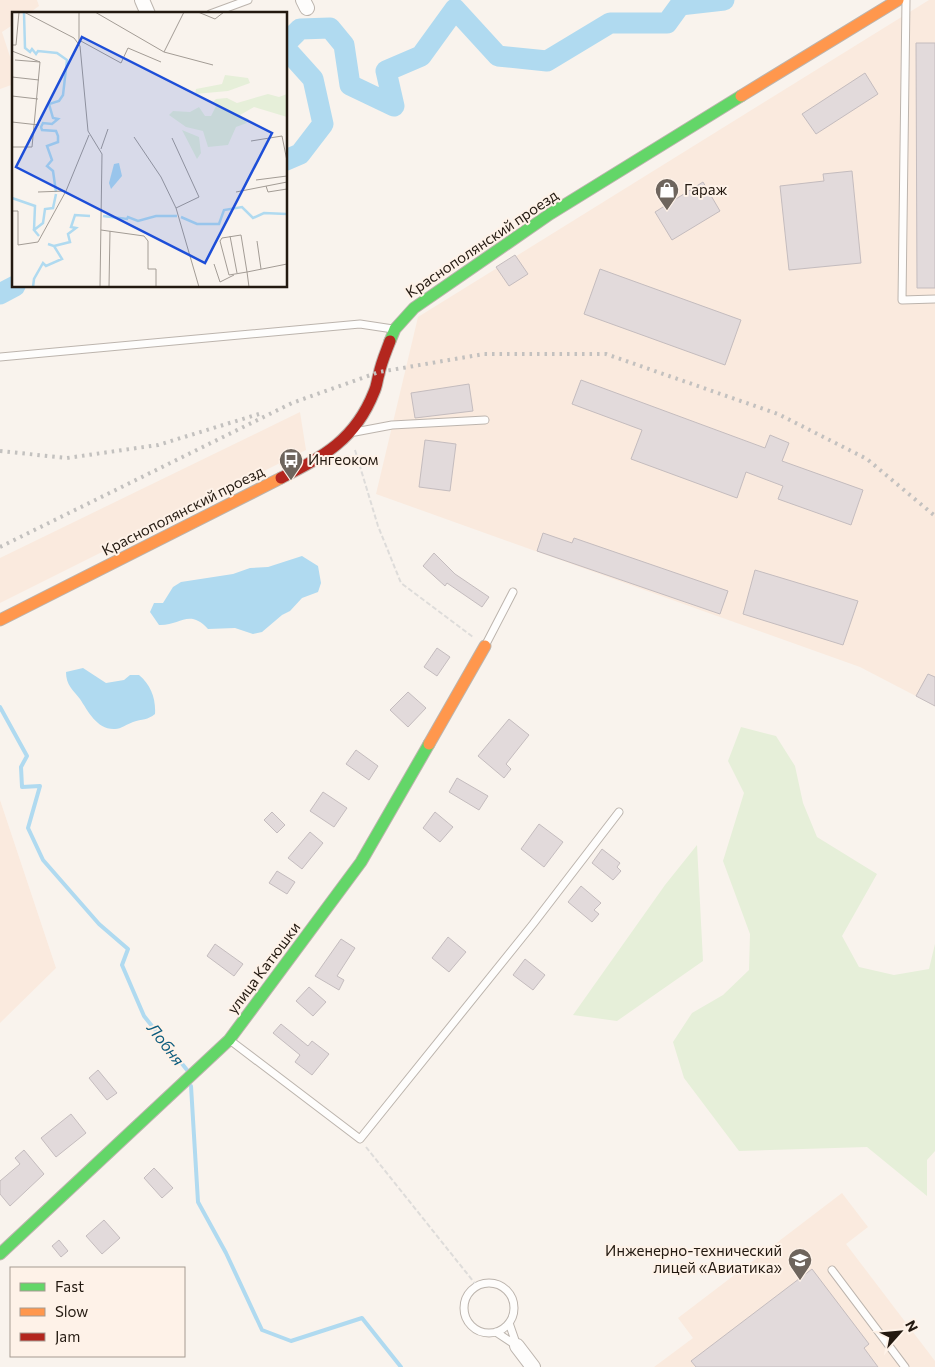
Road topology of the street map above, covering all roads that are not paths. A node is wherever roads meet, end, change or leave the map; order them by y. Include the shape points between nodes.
1 (142, 0) edge
2 (248, 0) edge
3 (890, 0) edge
4 (898, 0) edge
5 (906, 0) edge
6 (147, 12) edge
7 (215, 12) edge
8 (862, 24) junction
9 (935, 299) edge
10 (395, 329) junction
11 (1, 356) edge
12 (485, 420) dead end
13 (350, 433) junction
14 (513, 592) dead end
15 (0, 620) edge
16 (484, 646) joint
17 (619, 812) dead end
18 (229, 1040) junction
19 (0, 1254) edge
20 (832, 1270) dead end
21 (509, 1323) junction
22 (496, 1332) junction
23 (517, 1346) junction
24 (533, 1367) edge
25 (905, 1367) edge

1 - 6 street
2 - 7 lane
3 - 8 main road
4 - 8 main road, Краснополянский проезд
5 - 9 lane via 902,300
8 - 10 main road, Краснополянский проезд via 550,214 429,296
10 - 11 lane via 360,324
10 - 13 main road, Краснополянский проезд via 375,391
12 - 13 lane via 392,425
13 - 15 main road, Краснополянский проезд via 324,456
14 - 16 lane
16 - 18 main road, улица Катюшки via 361,862
17 - 18 lane via 360,1139
18 - 19 main road, улица Катюшки
20 - 25 lane
21 - 22 lane
21 - 22 lane via 514,1307 507,1291 493,1283 476,1286 466,1298 464,1314 480,1332
21 - 23 lane
22 - 23 lane
23 - 24 street

